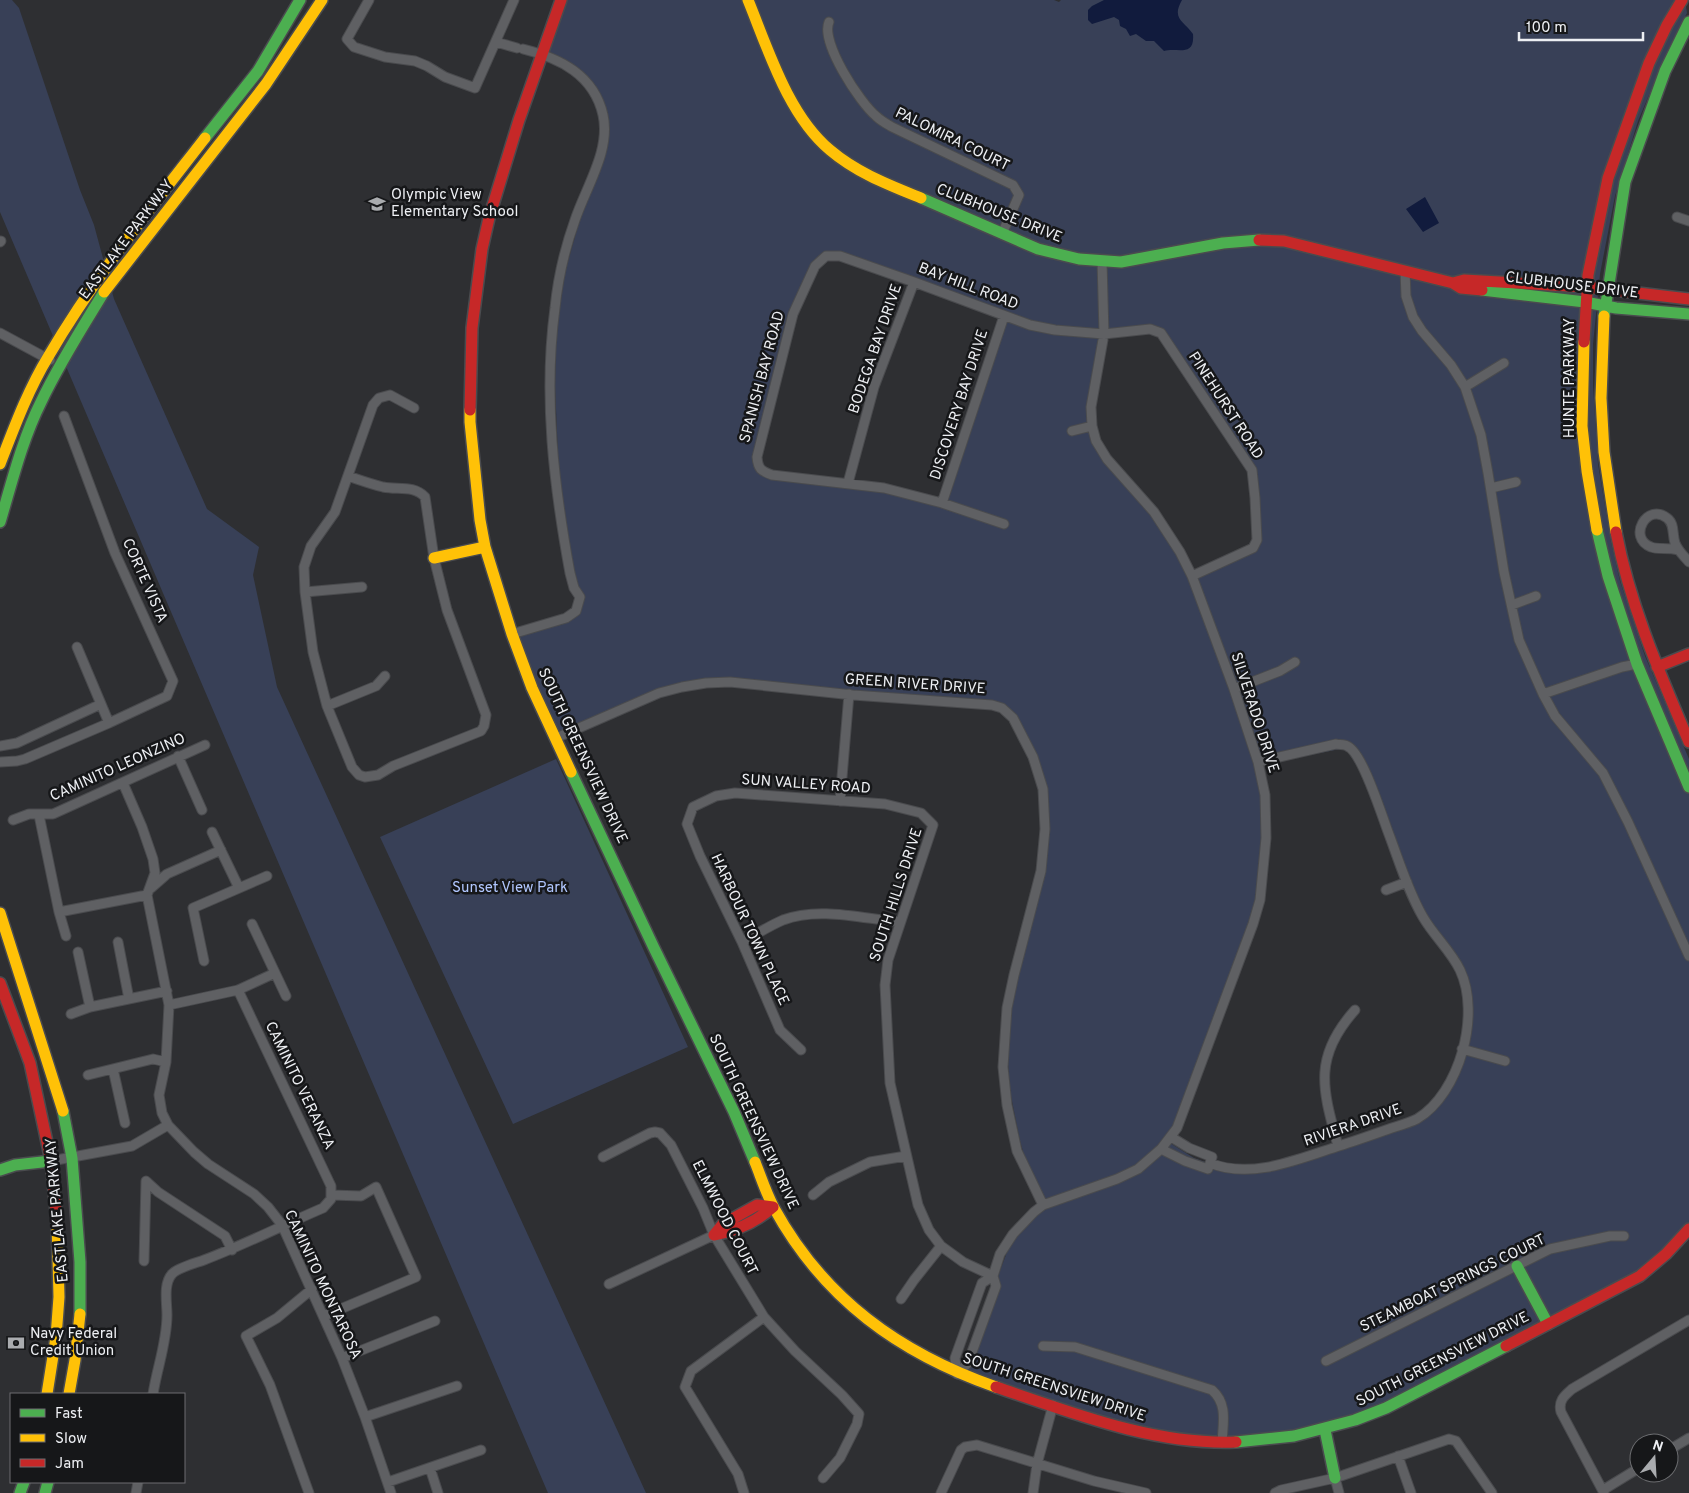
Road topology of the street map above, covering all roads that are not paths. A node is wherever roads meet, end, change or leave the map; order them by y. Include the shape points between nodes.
1 (300, 0) edge
2 (322, 0) edge
3 (369, 0) edge
4 (514, 0) edge
5 (561, 0) edge
6 (748, 0) edge
7 (1682, 0) edge
8 (829, 22) dead end
9 (1689, 22) edge
10 (496, 42) junction
11 (542, 54) junction
12 (172, 179) junction
13 (183, 190) junction
14 (1677, 218) dead end
15 (1689, 221) edge
16 (1002, 234) junction
17 (826, 256) joint
18 (1102, 261) junction
19 (1405, 271) junction
20 (914, 282) junction
21 (1453, 283) junction
22 (1587, 287) junction
23 (1607, 290) junction
24 (1689, 299) edge
25 (1585, 302) junction
26 (1606, 305) junction
27 (1689, 314) edge
28 (1004, 316) junction
29 (0, 333) edge
30 (1104, 334) junction
31 (47, 358) junction
32 (1504, 363) dead end
33 (60, 366) junction
34 (1465, 387) junction
35 (414, 408) dead end
36 (64, 416) dead end
37 (1092, 426) junction
38 (1072, 431) dead end
39 (0, 464) edge
40 (348, 476) junction
41 (1516, 482) dead end
42 (848, 483) junction
43 (1491, 488) junction
44 (942, 503) junction
45 (0, 522) edge
46 (1004, 524) dead end
47 (486, 547) junction
48 (1678, 550) junction
49 (434, 558) junction
50 (1689, 562) edge
51 (1192, 576) junction
52 (362, 587) dead end
53 (305, 592) junction
54 (1536, 596) dead end
55 (1512, 605) junction
56 (512, 634) junction
57 (76, 647) dead end
58 (1689, 654) edge
59 (1296, 662) dead end
60 (1637, 664) junction
61 (1657, 667) junction
62 (385, 676) dead end
63 (1234, 689) junction
64 (849, 694) junction
65 (1543, 694) junction
66 (101, 704) junction
67 (327, 706) junction
68 (110, 724) junction
69 (556, 738) junction
70 (1689, 742) edge
71 (17, 743) junction
72 (1, 745) edge
73 (205, 745) dead end
74 (178, 756) junction
75 (25, 759) junction
76 (3, 762) edge
77 (1258, 762) junction
78 (123, 783) junction
79 (1689, 787) edge
80 (840, 801) junction
81 (202, 810) dead end
82 (690, 813) joint
83 (39, 815) junction
84 (925, 816) joint
85 (13, 820) dead end
86 (212, 832) dead end
87 (221, 850) junction
88 (267, 876) dead end
89 (1407, 882) junction
90 (239, 888) junction
91 (1386, 890) dead end
92 (149, 892) junction
93 (59, 912) junction
94 (0, 913) edge
95 (900, 922) junction
96 (252, 924) dead end
97 (66, 936) dead end
98 (118, 942) dead end
99 (742, 942) junction
100 (78, 952) dead end
101 (1689, 956) edge
102 (204, 961) dead end
103 (275, 973) junction
104 (0, 983) edge
105 (238, 990) junction
106 (167, 991) junction
107 (286, 996) dead end
108 (130, 999) junction
109 (169, 1005) junction
110 (90, 1007) junction
111 (1355, 1010) dead end
112 (71, 1014) dead end
113 (801, 1050) dead end
114 (1462, 1050) junction
115 (1505, 1060) dead end
116 (166, 1062) junction
117 (113, 1069) junction
118 (88, 1075) dead end
119 (125, 1123) dead end
120 (168, 1125) junction
121 (1171, 1136) junction
122 (1338, 1146) junction
123 (1161, 1149) junction
124 (906, 1156) junction
125 (603, 1157) dead end
126 (72, 1158) junction
127 (51, 1161) junction
128 (1210, 1163) junction
129 (0, 1170) edge
130 (332, 1195) junction
131 (813, 1195) dead end
132 (1043, 1205) junction
133 (773, 1207) junction
134 (282, 1225) junction
135 (1688, 1232) edge
136 (714, 1235) junction
137 (1624, 1236) dead end
138 (941, 1246) junction
139 (232, 1250) junction
140 (144, 1261) dead end
141 (1517, 1266) junction
142 (993, 1276) junction
143 (610, 1284) dead end
144 (312, 1289) junction
145 (901, 1299) dead end
146 (324, 1316) junction
147 (764, 1317) junction
148 (1689, 1320) edge
149 (435, 1322) dead end
150 (1548, 1324) junction
151 (1043, 1346) dead end
152 (342, 1358) junction
153 (1326, 1361) dead end
154 (957, 1374) junction
155 (457, 1386) dead end
156 (46, 1393) edge
157 (69, 1393) edge
158 (153, 1393) edge
159 (1053, 1405) junction
160 (365, 1417) junction
161 (1325, 1430) junction
162 (1222, 1443) junction
163 (481, 1450) dead end
164 (1398, 1456) junction
165 (1037, 1464) junction
166 (430, 1468) junction
167 (1629, 1475) edge
168 (823, 1478) dead end
169 (1335, 1478) junction
170 (388, 1482) junction
171 (1604, 1491) edge
172 (310, 1493) edge
173 (391, 1493) edge
174 (438, 1493) edge
175 (744, 1493) edge
176 (941, 1493) edge
177 (1033, 1493) edge
178 (1146, 1493) edge
179 (1275, 1493) edge
180 (1339, 1493) edge
181 (1411, 1493) edge
182 (1492, 1493) edge

1 - 12 street, EASTLAKE PARKWAY via 258,71
2 - 13 street, EASTLAKE PARKWAY via 266,84
3 - 10 street via 347,38 354,47 385,57 415,61 475,88
4 - 10 street
5 - 11 street, SOUTH GREENSVIEW DRIVE
6 - 16 street, CLUBHOUSE DRIVE via 785,87 820,142 867,175
7 - 22 street, HUNTE PARKWAY via 1649,63 1621,140 1594,240
8 - 16 street, PALOMIRA COURT via 827,35 836,58 857,94 875,116 1013,185 1019,195
9 - 23 street, HUNTE PARKWAY via 1665,71 1625,182
10 - 11 street
11 - 47 street, SOUTH GREENSVIEW DRIVE via 489,218 472,328 470,422 480,520
11 - 56 street via 572,68 586,81 598,100 604,122 602,149 565,253 551,346 553,459 570,572 580,597 576,611 566,618
12 - 13 street
12 - 31 street, EASTLAKE PARKWAY via 113,256
13 - 33 street, EASTLAKE PARKWAY via 110,283
14 - 15 street
16 - 18 street, CLUBHOUSE DRIVE via 1057,255
17 - 20 street, BAY HILL ROAD via 840,256
17 - 42 street, SPANISH BAY ROAD via 815,266 793,314 757,466 762,472 772,475
18 - 19 street, CLUBHOUSE DRIVE via 1123,262 1240,239 1263,239 1284,241
18 - 30 street, SILVERADO DRIVE
19 - 21 street, CLUBHOUSE DRIVE
19 - 34 street via 1406,296 1413,317
20 - 28 street, BAY HILL ROAD
20 - 42 street, BODEGA BAY DRIVE via 874,387
21 - 22 street, CLUBHOUSE DRIVE via 1464,280
21 - 25 street, CLUBHOUSE DRIVE via 1460,288
22 - 23 street, CLUBHOUSE DRIVE
22 - 25 street, HUNTE PARKWAY
23 - 24 street, CLUBHOUSE DRIVE
23 - 26 street, HUNTE PARKWAY
25 - 26 street, CLUBHOUSE DRIVE
25 - 60 street, HUNTE PARKWAY via 1582,409 1587,471 1608,576
26 - 27 street, CLUBHOUSE DRIVE
26 - 61 street, HUNTE PARKWAY via 1601,398 1610,498 1631,594
28 - 30 street, BAY HILL ROAD via 1055,330
28 - 44 street, DISCOVERY BAY DRIVE
29 - 31 street
30 - 37 street, SILVERADO DRIVE
30 - 51 street, PINEHURST ROAD via 1150,329 1161,333 1252,470 1257,540 1253,548
31 - 33 street
31 - 39 street, EASTLAKE PARKWAY
32 - 34 street
33 - 45 street, EASTLAKE PARKWAY via 30,427
34 - 43 street via 1481,435
35 - 40 street via 390,395 373,404
36 - 68 street, CORTE VISTA via 115,553 173,681 167,696
37 - 38 street
37 - 51 street, SILVERADO DRIVE via 1107,460 1154,512
40 - 49 street via 422,494
40 - 53 street via 335,512 312,546 304,567
41 - 43 street
42 - 44 street, SPANISH BAY ROAD via 884,488
43 - 55 street
44 - 46 street, SPANISH BAY ROAD
47 - 49 street
47 - 56 street, SOUTH GREENSVIEW DRIVE
48 - 48 street via 1670,520 1660,514 1645,519 1640,534 1646,544
48 - 50 street
49 - 67 street via 447,610 486,715 484,726 477,733 378,775 364,777 352,767
51 - 63 street, SILVERADO DRIVE
52 - 53 street
53 - 67 street via 313,652
54 - 55 street
55 - 65 street via 1519,640
56 - 69 street, SOUTH GREENSVIEW DRIVE via 532,688
57 - 66 street
58 - 61 street
59 - 63 street
60 - 65 street
60 - 79 street, HUNTE PARKWAY
61 - 70 street, HUNTE PARKWAY
62 - 67 street via 376,686
63 - 77 street, SILVERADO DRIVE
64 - 69 street, GREEN RIVER DRIVE via 730,682 690,685 659,693
64 - 80 street
64 - 132 street, GREEN RIVER DRIVE via 997,706 1013,718 1033,757 1043,790 1045,836 1039,883 1007,1008 1003,1067 1017,1151
65 - 101 street via 1555,716 1603,773
66 - 68 street
66 - 71 street, CORTE VISTA
68 - 75 street, CORTE VISTA
69 - 133 street, SOUTH GREENSVIEW DRIVE via 734,1112
71 - 72 street, CORTE VISTA
71 - 75 street
72 - 76 street, CORTE VISTA
73 - 74 street, CAMINITO LEONZINO
74 - 78 street, CAMINITO LEONZINO
74 - 81 street
75 - 76 street, CORTE VISTA
77 - 89 street, RIVIERA DRIVE via 1336,744 1348,746 1356,753 1364,771
77 - 121 street, SILVERADO DRIVE via 1266,796 1265,864 1260,900
78 - 83 street, CAMINITO LEONZINO via 53,814
78 - 92 street, CAMINITO MONTAROSA via 153,859 155,873
80 - 82 street, SUN VALLEY ROAD via 735,793 716,796 693,807
80 - 84 street, SUN VALLEY ROAD via 885,804
82 - 99 street, HARBOUR TOWN PLACE via 687,824 693,841
83 - 85 street, CAMINITO LEONZINO via 29,814
83 - 93 street
84 - 95 street, SOUTH HILLS DRIVE via 934,825
86 - 87 street
87 - 90 street
87 - 92 street via 166,874
88 - 90 street
89 - 91 street
89 - 114 street, RIVIERA DRIVE via 1423,917 1460,968 1464,980 1469,1017
90 - 102 street via 193,908
92 - 93 street
92 - 106 street, CAMINITO MONTAROSA
93 - 97 street
94 - 126 street, EASTLAKE PARKWAY via 62,1106
95 - 99 street via 832,914 809,915 784,920
95 - 124 street, SOUTH HILLS DRIVE via 888,960 885,985 890,1083
96 - 103 street
98 - 108 street
99 - 113 street, HARBOUR TOWN PLACE via 780,1030
100 - 110 street
103 - 105 street
103 - 107 street
104 - 127 street, EASTLAKE PARKWAY via 30,1063
105 - 109 street
105 - 130 street, CAMINITO VERANZA via 318,1156
106 - 108 street
106 - 109 street, CAMINITO MONTAROSA
108 - 110 street
109 - 116 street, CAMINITO MONTAROSA
110 - 112 street
111 - 122 street via 1338,1031 1325,1067 1325,1098
114 - 115 street
114 - 122 street, RIVIERA DRIVE via 1445,1092 1417,1119
116 - 117 street via 153,1059
116 - 120 street, CAMINITO MONTAROSA via 160,1094 162,1113
117 - 118 street
117 - 119 street
120 - 126 street via 132,1146
120 - 134 street, CAMINITO MONTAROSA via 208,1164 254,1194
121 - 123 street, SILVERADO DRIVE
121 - 128 street via 1212,1158
122 - 128 street, RIVIERA DRIVE via 1258,1169 1238,1170
123 - 128 street via 1208,1169
123 - 132 street, SILVERADO DRIVE via 1148,1162 1128,1174
124 - 131 street via 870,1162 830,1182
124 - 138 street, SOUTH HILLS DRIVE via 918,1205 929,1230
125 - 136 street, ELMWOOD COURT via 650,1132 660,1133 671,1145
126 - 127 street
126 - 157 street, EASTLAKE PARKWAY via 80,1262 80,1310
127 - 129 street
127 - 156 street, EASTLAKE PARKWAY via 57,1208 59,1297
130 - 134 street via 323,1208
130 - 146 street via 361,1196 376,1187 416,1277
132 - 142 street, SILVERADO DRIVE via 1013,1234 1000,1254
133 - 136 street via 757,1205 723,1224
133 - 154 street, SOUTH GREENSVIEW DRIVE via 817,1270 857,1312 905,1347
134 - 139 street
134 - 144 street, CAMINITO MONTAROSA
135 - 150 street, SOUTH GREENSVIEW DRIVE via 1640,1276
136 - 143 street
136 - 147 street, ELMWOOD COURT
137 - 141 street, STEAMBOAT SPRINGS COURT via 1550,1249
138 - 142 street, SOUTH HILLS DRIVE via 962,1262
138 - 145 street
139 - 140 street via 225,1236 146,1181
139 - 158 street via 172,1274 166,1298 166,1329
141 - 150 street
141 - 153 street, STEAMBOAT SPRINGS COURT
142 - 154 street, SILVERADO DRIVE via 996,1286 968,1363
142 - 154 street, SILVERADO DRIVE via 982,1283 968,1321 955,1358
144 - 146 street, CAMINITO MONTAROSA
144 - 172 street via 277,1318 246,1336 270,1385
146 - 152 street, CAMINITO MONTAROSA
147 - 168 street, ELMWOOD COURT via 794,1352 859,1414 840,1458
147 - 175 street via 691,1372 685,1387 738,1474
148 - 171 street via 1572,1388 1562,1398 1560,1412
149 - 152 street
150 - 161 street, SOUTH GREENSVIEW DRIVE via 1386,1408
151 - 162 street via 1075,1347 1212,1390 1220,1398 1223,1409
152 - 160 street, CAMINITO MONTAROSA
154 - 159 street, SOUTH GREENSVIEW DRIVE
155 - 160 street
159 - 162 street, SOUTH GREENSVIEW DRIVE via 1135,1432
159 - 165 street
160 - 170 street, CAMINITO MONTAROSA
161 - 162 street, SOUTH GREENSVIEW DRIVE via 1280,1440
161 - 169 street
163 - 166 street
164 - 169 street
164 - 181 street
164 - 182 street via 1449,1439 1456,1441
165 - 176 street via 977,1445 965,1447
165 - 177 street
165 - 178 street
166 - 170 street
166 - 174 street
167 - 171 street
169 - 179 street
169 - 180 street
170 - 173 street, CAMINITO MONTAROSA

